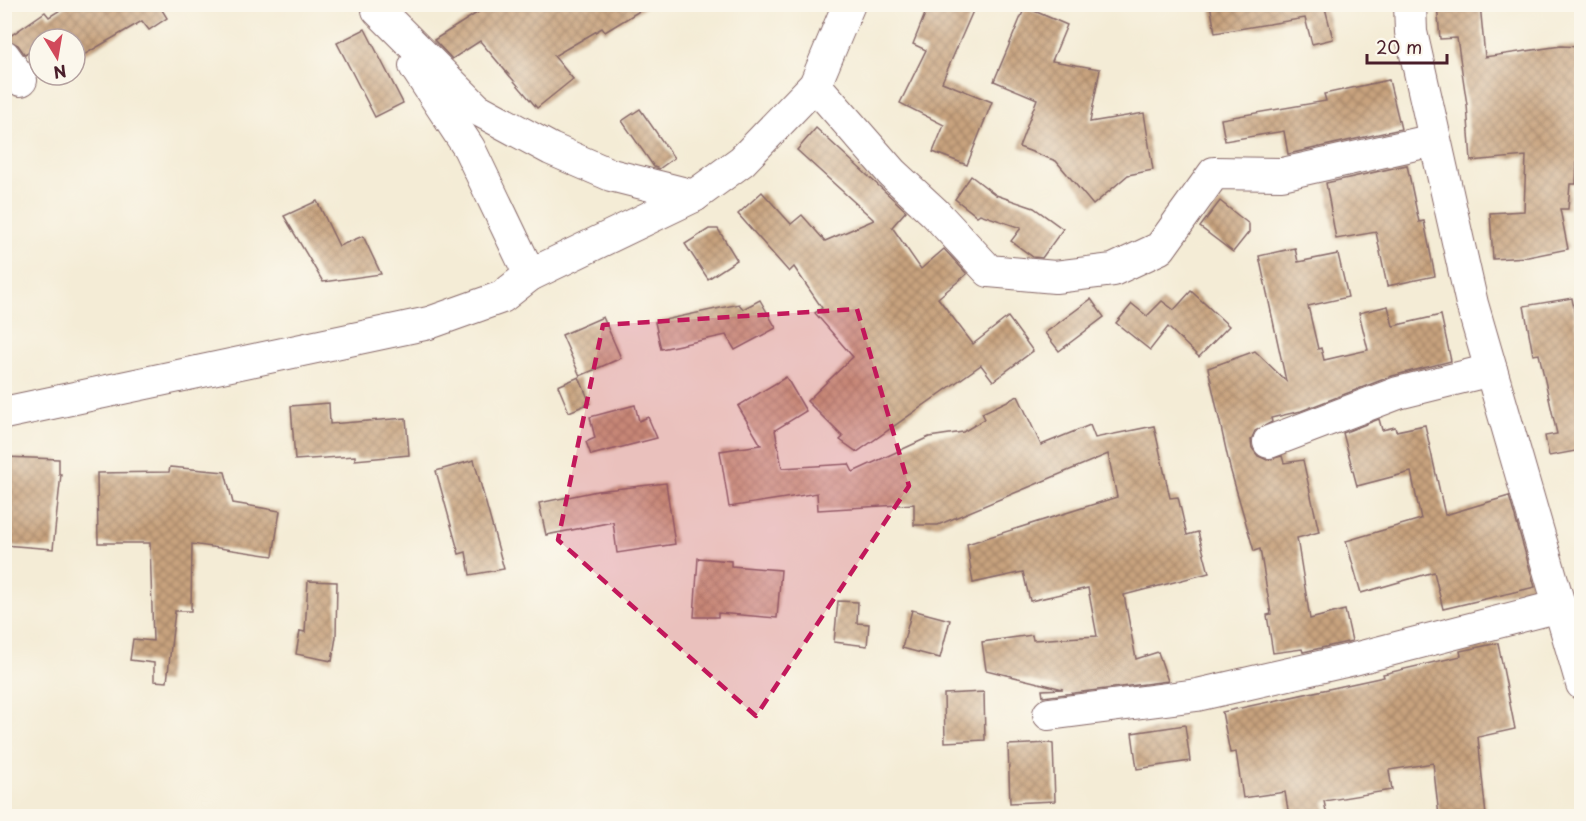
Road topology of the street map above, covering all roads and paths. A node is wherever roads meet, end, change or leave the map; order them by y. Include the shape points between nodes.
1 (849, 4) edge
2 (1410, 4) edge
3 (377, 7) edge
4 (815, 86) junction
5 (1434, 140) junction
6 (694, 196) junction
7 (530, 275) junction
8 (1491, 370) junction
9 (4, 412) edge
10 (1269, 442) dead end
11 (1560, 606) junction
12 (1581, 684) edge
13 (1049, 714) dead end

1 - 4 street
2 - 5 street via 1411,32
3 - 6 street via 477,109 551,149 611,175
3 - 7 street via 469,148
4 - 5 street via 892,173 989,271 1055,277 1113,270 1160,248 1214,173 1282,174
4 - 6 street via 742,161
5 - 8 street
6 - 7 street
7 - 9 street via 502,297 429,323
8 - 10 street via 1398,393
8 - 11 street
11 - 12 street
11 - 13 street via 1197,695

